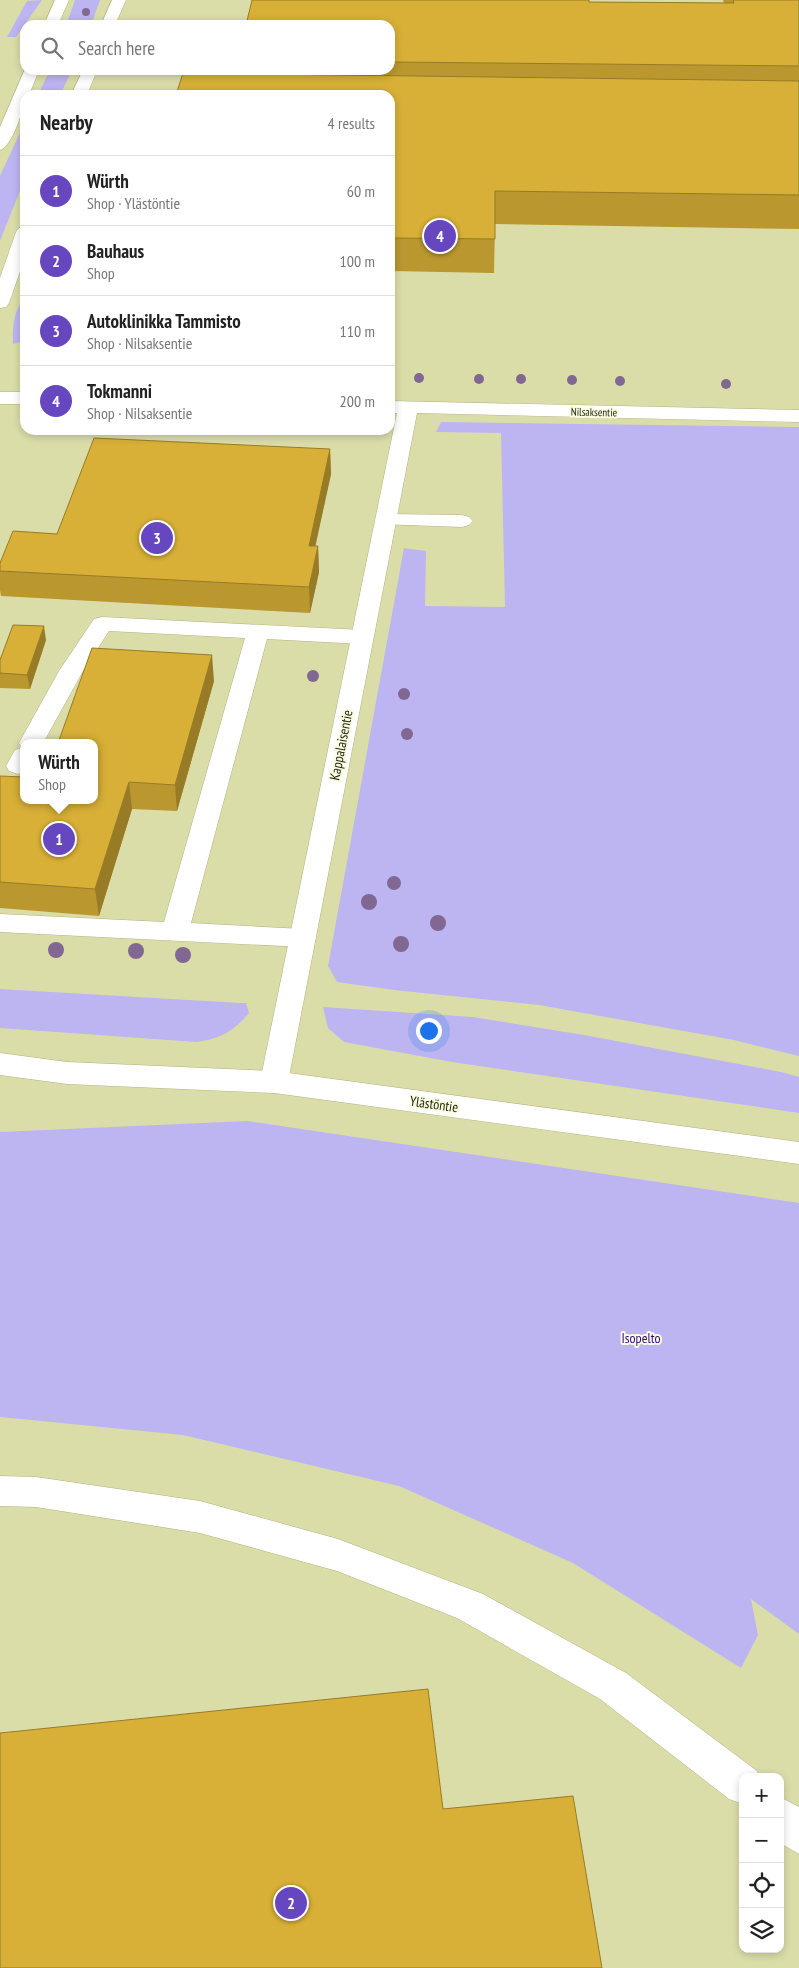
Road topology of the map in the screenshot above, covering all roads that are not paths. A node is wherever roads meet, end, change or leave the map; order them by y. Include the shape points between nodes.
1 (62, 0) edge
2 (119, 0) edge
3 (53, 20) edge
4 (110, 20) edge
5 (30, 75) edge
6 (88, 75) edge
7 (23, 90) edge
8 (81, 90) edge
9 (20, 98) edge
10 (0, 145) edge
11 (20, 246) edge
12 (0, 303) edge
13 (0, 398) edge
14 (20, 398) edge
15 (399, 407) edge
16 (799, 416) edge
17 (386, 520) junction
18 (462, 521) dead end
19 (258, 632) junction
20 (362, 637) junction
21 (33, 739) edge
22 (0, 922) edge
23 (175, 932) junction
24 (303, 938) junction
25 (0, 1064) edge
26 (67, 1073) junction
27 (0, 1076) edge
28 (274, 1082) junction
29 (799, 1153) edge
30 (0, 1491) edge
31 (739, 1782) edge
32 (782, 1818) edge
33 (799, 1834) edge

1 - 3 street
2 - 4 street
5 - 7 street
6 - 8 street
9 - 10 street
11 - 12 street
13 - 14 street
15 - 16 street, Nilsaksentie
15 - 17 street, Kappalaisentie
17 - 18 street
17 - 20 street, Kappalaisentie
19 - 20 street
19 - 21 street via 102,624
19 - 23 street
20 - 24 street, Kappalaisentie
22 - 23 street
23 - 24 street
24 - 28 street, Kappalaisentie
25 - 26 street, Ylästöntie
26 - 27 street, Ylästöntie
26 - 28 street, Ylästöntie
28 - 29 street, Ylästöntie
30 - 31 street via 36,1492 200,1517 338,1555 470,1606 613,1686
32 - 33 street

